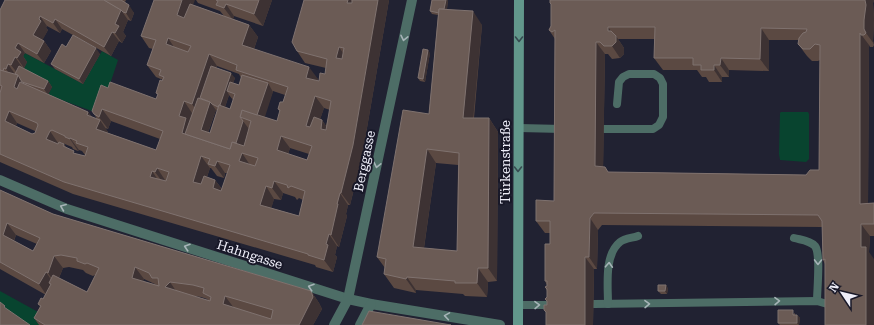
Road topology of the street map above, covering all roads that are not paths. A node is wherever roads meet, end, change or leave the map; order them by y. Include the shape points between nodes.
1 (412, 0) edge
2 (519, 0) edge
3 (617, 104) dead end
4 (518, 128) junction
5 (562, 129) edge
6 (604, 129) dead end
7 (0, 180) edge
8 (638, 236) dead end
9 (794, 238) dead end
10 (348, 299) junction
11 (817, 301) junction
12 (371, 304) junction
13 (594, 304) dead end
14 (608, 304) junction
15 (518, 305) junction
16 (556, 305) edge
17 (834, 306) edge
18 (334, 325) edge
19 (360, 325) edge
20 (500, 325) edge
21 (518, 325) edge

1 -> 10 street, Berggasse
2 -> 4 main road, Türkenstraße
3 - 6 lane via 619,82 623,77 629,74 654,74 660,78 663,84 663,117 659,125 653,129
4 - 5 lane
4 -> 15 main road, Türkenstraße
10 -> 7 street, Hahngasse via 66,209
14 -> 8 lane via 609,258 621,241
9 -> 11 lane via 815,246 818,255
10 - 12 street, Hahngasse
10 - 18 street, Berggasse
14 -> 11 lane
11 - 17 lane
12 - 19 street
20 -> 12 street, Hahngasse
13 - 14 lane
15 -> 16 lane
15 - 21 main road, Türkenstraße

